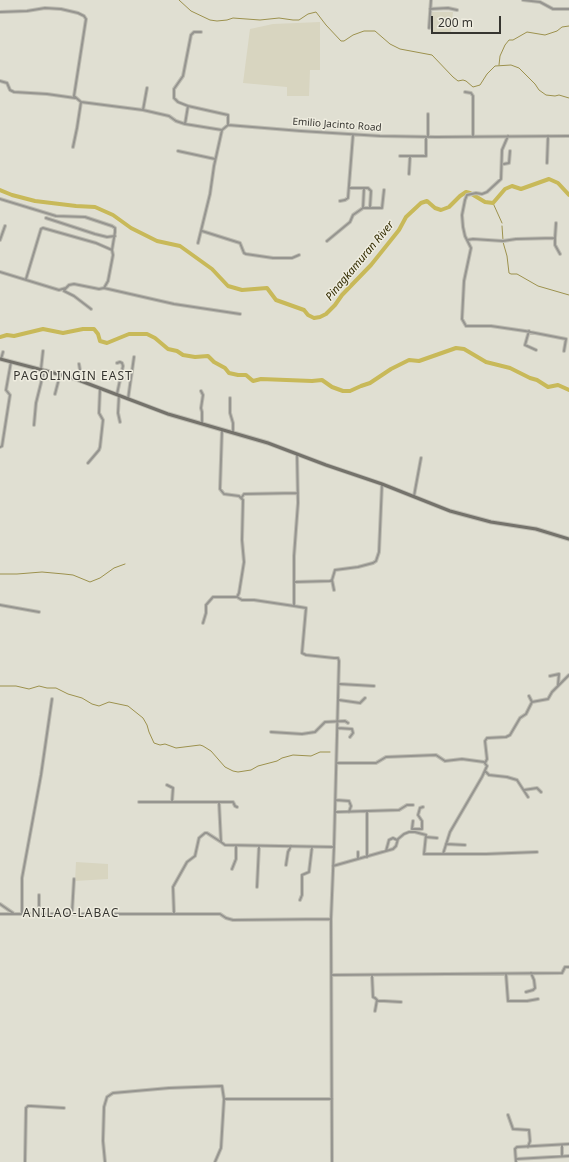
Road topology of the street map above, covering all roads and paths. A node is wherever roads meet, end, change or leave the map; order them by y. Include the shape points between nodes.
1 (431, 0) edge
2 (523, 0) edge
3 (430, 9) junction
4 (569, 9) edge
5 (457, 10) dead end
6 (0, 12) edge
7 (429, 28) dead end
8 (201, 32) dead end
9 (0, 81) edge
10 (147, 88) dead end
11 (465, 92) dead end
12 (75, 98) junction
13 (81, 102) junction
14 (188, 106) junction
15 (143, 110) junction
16 (428, 114) dead end
17 (185, 124) junction
18 (228, 125) junction
19 (222, 130) junction
20 (353, 135) junction
21 (508, 136) junction
22 (548, 136) junction
23 (569, 136) edge
24 (427, 137) junction
25 (473, 137) junction
26 (73, 147) dead end
27 (178, 151) dead end
28 (510, 151) dead end
29 (400, 156) dead end
30 (410, 157) junction
31 (215, 160) junction
32 (548, 163) dead end
33 (503, 164) junction
34 (410, 174) dead end
35 (349, 188) junction
36 (364, 188) junction
37 (384, 190) dead end
38 (0, 199) edge
39 (340, 201) dead end
40 (363, 208) junction
41 (370, 208) junction
42 (46, 218) dead end
43 (556, 223) dead end
44 (5, 226) dead end
45 (202, 231) junction
46 (115, 236) junction
47 (555, 238) junction
48 (0, 240) edge
49 (467, 240) junction
50 (327, 241) dead end
51 (198, 243) dead end
52 (112, 250) junction
53 (560, 254) dead end
54 (299, 255) dead end
55 (0, 272) edge
56 (26, 280) junction
57 (66, 288) junction
58 (104, 288) junction
59 (91, 309) dead end
60 (240, 314) dead end
61 (529, 332) junction
62 (43, 350) dead end
63 (536, 350) dead end
64 (564, 351) dead end
65 (3, 352) dead end
66 (134, 357) dead end
67 (1, 359) edge
68 (11, 362) junction
69 (117, 363) dead end
70 (79, 364) dead end
71 (43, 370) junction
72 (60, 375) junction
73 (78, 380) junction
74 (100, 388) junction
75 (201, 391) dead end
76 (55, 394) dead end
77 (118, 395) junction
78 (230, 398) dead end
79 (128, 399) junction
80 (120, 422) dead end
81 (34, 425) dead end
82 (202, 425) junction
83 (222, 430) junction
84 (233, 434) junction
85 (0, 447) edge
86 (297, 454) junction
87 (421, 458) dead end
88 (88, 463) dead end
89 (382, 484) junction
90 (298, 493) junction
91 (414, 496) junction
92 (242, 497) junction
93 (569, 539) edge
94 (332, 580) junction
95 (294, 582) junction
96 (334, 590) dead end
97 (237, 598) junction
98 (0, 605) edge
99 (294, 606) junction
100 (39, 612) dead end
101 (203, 623) dead end
102 (550, 676) dead end
103 (569, 676) edge
104 (340, 684) junction
105 (374, 686) dead end
106 (557, 686) junction
107 (529, 696) dead end
108 (365, 698) dead end
109 (52, 699) dead end
110 (339, 700) junction
111 (532, 702) junction
112 (339, 721) junction
113 (348, 723) dead end
114 (339, 728) junction
115 (271, 732) dead end
116 (350, 737) dead end
117 (337, 763) junction
118 (485, 763) junction
119 (485, 771) junction
120 (167, 785) dead end
121 (524, 790) junction
122 (541, 792) dead end
123 (528, 797) dead end
124 (336, 800) junction
125 (139, 802) dead end
126 (172, 802) junction
127 (219, 802) junction
128 (413, 805) dead end
129 (237, 807) dead end
130 (423, 808) dead end
131 (367, 811) junction
132 (336, 812) junction
133 (349, 812) junction
134 (413, 821) dead end
135 (411, 831) junction
136 (426, 836) junction
137 (437, 838) dead end
138 (397, 840) junction
139 (221, 842) junction
140 (446, 844) junction
141 (464, 845) dead end
142 (236, 846) junction
143 (259, 846) junction
144 (291, 846) junction
145 (312, 846) junction
146 (334, 847) junction
147 (386, 850) junction
148 (358, 852) dead end
149 (537, 852) dead end
150 (443, 854) junction
151 (367, 857) junction
152 (358, 859) junction
153 (286, 865) dead end
154 (334, 866) junction
155 (232, 869) dead end
156 (74, 879) dead end
157 (257, 887) dead end
158 (39, 895) dead end
159 (300, 900) dead end
160 (0, 904) edge
161 (13, 913) junction
162 (22, 913) junction
163 (39, 913) junction
164 (72, 913) junction
165 (0, 914) edge
166 (174, 914) junction
167 (331, 919) junction
168 (569, 967) edge
169 (531, 973) junction
170 (506, 974) junction
171 (332, 975) junction
172 (372, 976) junction
173 (526, 992) dead end
174 (538, 999) dead end
175 (377, 1000) junction
176 (401, 1002) dead end
177 (374, 1011) dead end
178 (224, 1099) junction
179 (332, 1099) junction
180 (64, 1108) dead end
181 (508, 1115) dead end
182 (569, 1144) edge
183 (562, 1145) junction
184 (528, 1147) junction
185 (562, 1156) junction
186 (569, 1156) edge
187 (516, 1160) edge
188 (25, 1162) edge
189 (105, 1162) edge
190 (215, 1162) edge
191 (332, 1162) edge

1 - 3 street
2 - 4 street via 540,2 553,9
3 - 5 street
3 - 7 street
6 - 12 street via 45,8 61,9 84,16 86,19 74,88
8 - 14 street via 192,32 183,76 173,93 176,100
9 - 12 street via 7,83 11,91
10 - 15 street
11 - 25 street via 473,96
12 - 13 street
13 - 15 street
13 - 26 street
14 - 17 street
14 - 18 street via 228,115
15 - 17 street via 169,116
16 - 24 street
17 - 19 street
18 - 19 street
18 - 20 street, Emilio Jacinto Road
19 - 31 street
20 - 24 street, Emilio Jacinto Road
20 - 35 street
21 - 22 street, Emilio Jacinto Road
21 - 25 street, Emilio Jacinto Road
21 - 33 street via 502,150
22 - 23 street, Emilio Jacinto Road
22 - 32 street
24 - 25 street, Emilio Jacinto Road
24 - 30 street via 426,156
27 - 31 street
28 - 33 street via 509,163
29 - 30 street
30 - 34 street
31 - 45 street
33 - 49 street via 502,176 497,184 485,193 467,196 462,215
35 - 36 street
35 - 39 street via 347,199
36 - 40 street
36 - 41 street via 371,191
37 - 41 street via 382,207
38 - 46 street via 56,216 97,220 112,226
40 - 41 street
40 - 50 street
42 - 46 street via 95,234
43 - 47 street
44 - 48 street
45 - 51 street
45 - 54 street via 240,243 246,254 274,258 292,258
46 - 52 street
47 - 49 street via 503,242
47 - 53 street via 555,246
49 - 61 street via 471,248 464,280 464,324
52 - 56 street via 43,228
52 - 58 street via 110,273
55 - 56 street
56 - 57 street via 58,290
57 - 58 street via 74,284
57 - 59 street via 64,291
58 - 60 street via 174,304
61 - 63 street via 525,345
61 - 64 street via 566,339
62 - 71 street
65 - 67 street
66 - 79 street
67 - 68 street
68 - 71 street
68 - 85 street via 6,390 10,395
69 - 77 street via 120,362 123,366
70 - 73 street
71 - 72 street
71 - 81 street
72 - 73 street
72 - 76 street
73 - 74 street
74 - 77 street
74 - 88 street via 99,413 103,420 100,447
75 - 82 street
77 - 79 street
77 - 80 street via 117,410
78 - 84 street
79 - 82 street
82 - 83 street
83 - 84 street
83 - 92 street via 220,489 224,494
84 - 86 street
86 - 89 street
86 - 90 street
87 - 91 street
89 - 91 street
89 - 94 street via 378,560 358,567 335,570
90 - 92 street via 244,494
90 - 95 street
91 - 93 street via 450,511 491,522 536,529
92 - 97 street via 244,556
94 - 95 street
94 - 96 street
95 - 99 street
97 - 99 street
97 - 101 street via 213,597 206,605
98 - 100 street
99 - 104 street via 306,608 302,653 338,658
102 - 106 street via 560,675
103 - 106 street
104 - 105 street
104 - 110 street
106 - 111 street via 548,699
107 - 111 street
108 - 110 street via 360,703
109 - 162 street via 22,878
110 - 112 street
111 - 118 street via 510,735 487,738
112 - 113 street
112 - 114 street
112 - 115 street via 325,722 311,733
114 - 116 street via 352,729
114 - 117 street
117 - 118 street via 368,763 386,757 407,755 436,755 445,761 462,759
117 - 124 street
118 - 119 street
119 - 121 street via 489,775 518,780
119 - 140 street via 450,832
120 - 126 street via 173,788
121 - 122 street via 537,788
121 - 123 street
124 - 132 street
124 - 133 street via 349,801
125 - 126 street
126 - 127 street
127 - 129 street via 233,802
127 - 139 street
128 - 131 street via 407,805 399,810
130 - 135 street via 420,808 418,815 422,821 422,829
131 - 133 street
131 - 151 street
132 - 133 street
132 - 146 street
134 - 135 street
135 - 136 street
135 - 138 street
136 - 137 street
136 - 150 street via 424,854
138 - 147 street via 396,847
138 - 147 street via 389,840
139 - 142 street
139 - 166 street via 205,832 199,838 195,856 187,862 173,887
140 - 141 street
140 - 150 street
142 - 143 street
142 - 155 street via 236,859
143 - 144 street
143 - 157 street
144 - 145 street
144 - 153 street
145 - 146 street
145 - 159 street via 309,872 302,875
146 - 154 street
147 - 151 street
148 - 152 street
149 - 150 street
151 - 152 street
152 - 154 street
154 - 167 street
156 - 164 street
158 - 163 street
160 - 161 street
161 - 162 street
161 - 165 street
162 - 163 street
163 - 164 street
164 - 166 street
166 - 167 street via 220,914 233,920
167 - 171 street
168 - 169 street via 565,967 562,973
169 - 170 street
169 - 173 street via 534,988
170 - 172 street
170 - 174 street via 508,1001
171 - 172 street
171 - 179 street
172 - 175 street via 373,997
175 - 176 street
175 - 177 street
178 - 179 street
178 - 189 street via 222,1086 110,1094 104,1107
178 - 190 street via 222,1148
179 - 191 street
180 - 188 street via 26,1108
181 - 184 street via 513,1129 529,1130
182 - 183 street
183 - 184 street
183 - 185 street
184 - 187 street via 516,1148
185 - 186 street
185 - 187 street

